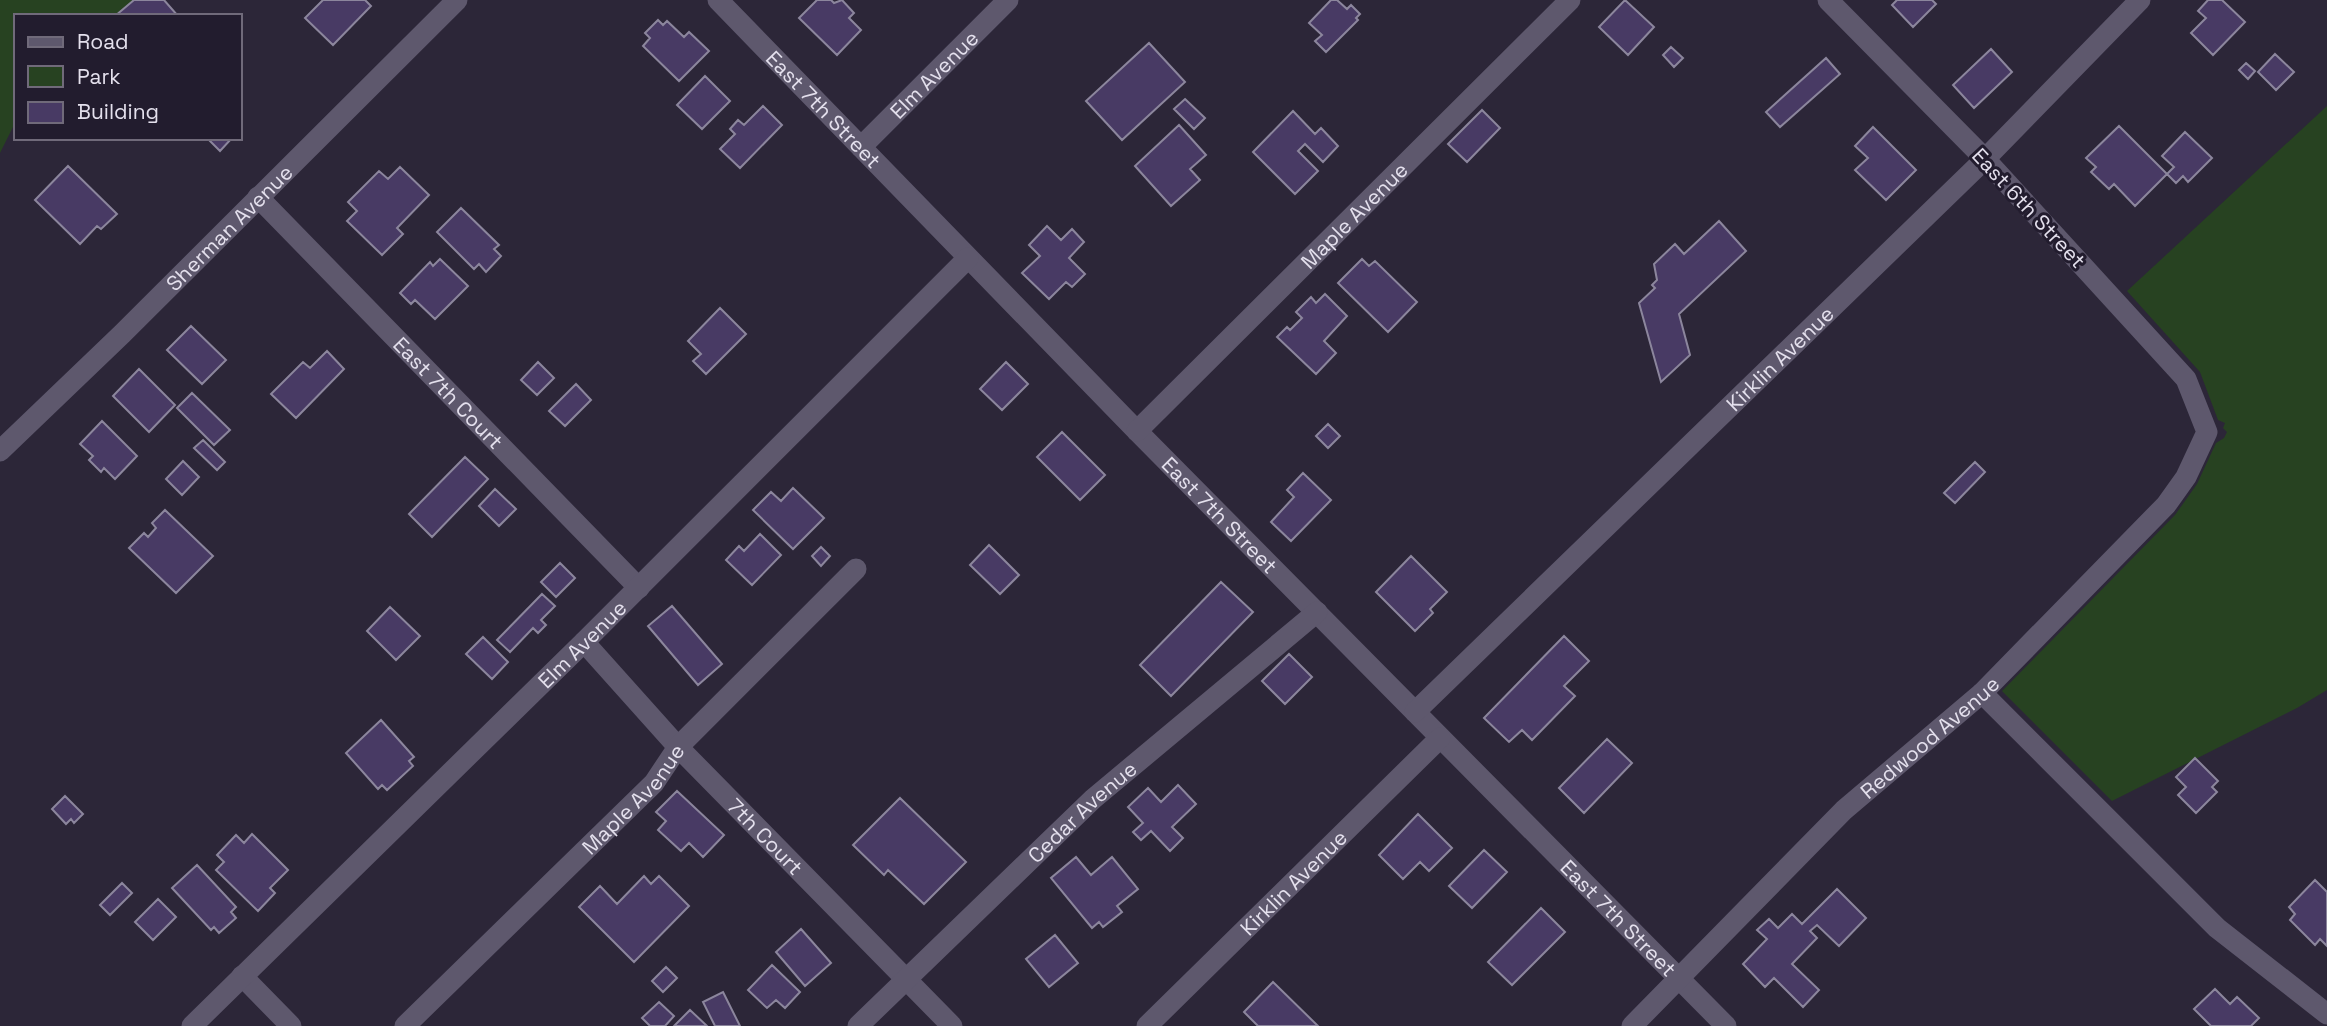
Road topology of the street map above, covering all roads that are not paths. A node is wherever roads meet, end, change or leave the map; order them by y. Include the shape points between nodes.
1 (457, 0) edge
2 (718, 0) edge
3 (1009, 0) edge
4 (1570, 0) edge
5 (1828, 0) edge
6 (2140, 0) edge
7 (861, 147) junction
8 (1985, 159) junction
9 (258, 197) junction
10 (968, 258) junction
11 (1137, 431) junction
12 (2207, 432) joint
13 (0, 451) edge
14 (856, 569) dead end
15 (639, 588) junction
16 (1317, 612) junction
17 (584, 642) junction
18 (1982, 693) junction
19 (1415, 712) junction
20 (1440, 738) junction
21 (678, 747) junction
22 (242, 976) junction
23 (906, 978) junction
24 (1680, 979) junction
25 (2327, 1014) edge
26 (192, 1026) edge
27 (291, 1026) edge
28 (405, 1026) edge
29 (858, 1026) edge
30 (952, 1026) edge
31 (1147, 1026) edge
32 (1632, 1026) edge
33 (1726, 1026) edge

1 - 9 street, Sherman Avenue
2 - 7 street, East 7th Street
3 - 7 street, Elm Avenue
4 - 11 street, Maple Avenue
5 - 8 street, East 6th Street
6 - 8 street, Kirklin Avenue
7 - 10 street, East 7th Street
8 - 12 street, East 6th Street via 2186,379
8 - 19 street, Kirklin Avenue
9 - 13 street, Sherman Avenue
9 - 15 street, East 7th Court
10 - 11 street, East 7th Street
10 - 15 street, Elm Avenue
11 - 16 street, East 7th Street
12 - 18 street, Redwood Avenue via 2186,477 2166,505
14 - 21 street, Maple Avenue
15 - 17 street, Elm Avenue
16 - 19 street, East 7th Street
16 - 23 street, Cedar Avenue via 1093,799
17 - 21 street, 7th Court
17 - 22 street, Elm Avenue
18 - 24 street, Redwood Avenue via 1844,810
18 - 25 street via 2217,928
19 - 20 street, East 7th Street
20 - 24 street, East 7th Street
20 - 31 street, Kirklin Avenue
21 - 23 street, 7th Court
21 - 28 street, Maple Avenue via 654,783
22 - 26 street, Elm Avenue
22 - 27 street
23 - 29 street, Cedar Avenue
23 - 30 street, 7th Court
24 - 32 street, Redwood Avenue
24 - 33 street, East 7th Street

